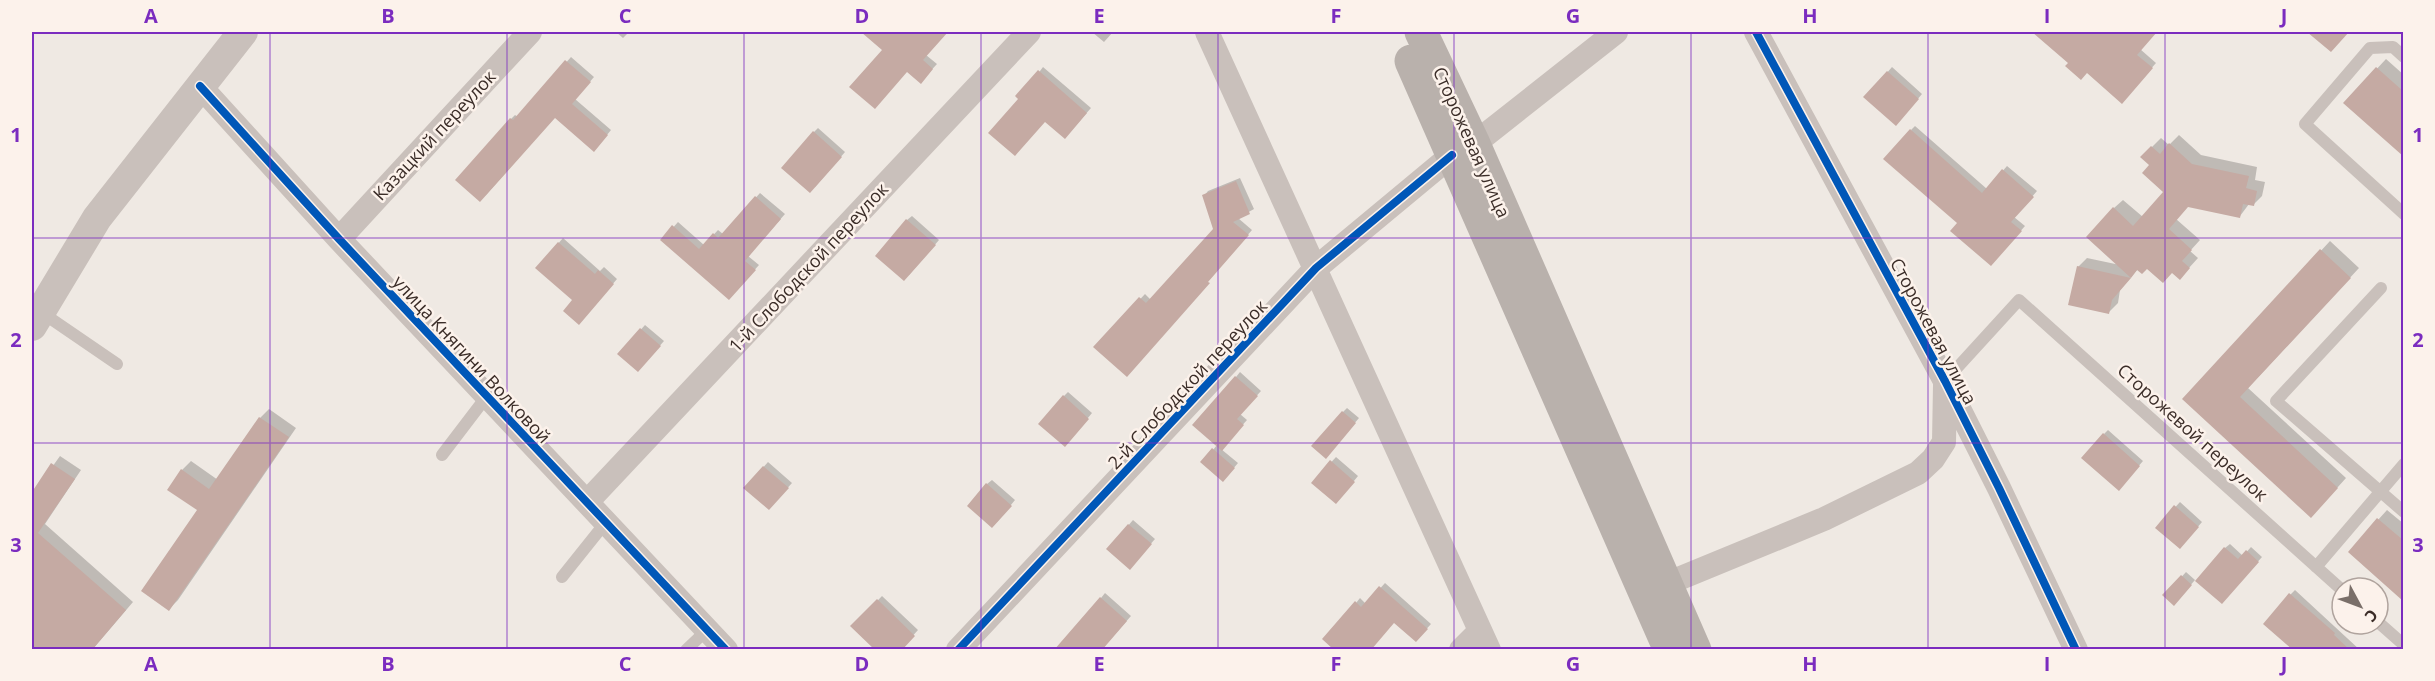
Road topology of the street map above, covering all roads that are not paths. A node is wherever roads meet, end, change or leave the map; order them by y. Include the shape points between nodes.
1 (243, 32) edge
2 (530, 32) edge
3 (1029, 32) edge
4 (1207, 32) edge
5 (1398, 32) edge
6 (1421, 32) edge
7 (1616, 32) edge
8 (1756, 32) edge
9 (2403, 57) edge
10 (200, 86) junction
11 (1463, 149) junction
12 (2403, 214) edge
13 (339, 239) junction
14 (1316, 268) junction
15 (2381, 288) dead end
16 (36, 319) edge
17 (117, 364) dead end
18 (1945, 381) junction
19 (487, 396) junction
20 (442, 455) dead end
21 (2403, 464) edge
22 (2378, 491) junction
23 (587, 502) junction
24 (2403, 512) edge
25 (606, 522) junction
26 (2316, 567) junction
27 (562, 577) dead end
28 (2330, 579) edge
29 (1666, 584) junction
30 (707, 630) junction
31 (2390, 633) edge
32 (1484, 640) edge
33 (2403, 645) edge
34 (686, 650) edge
35 (726, 650) edge
36 (958, 650) edge
37 (1461, 650) edge
38 (1670, 650) edge
39 (1695, 650) edge
40 (2076, 650) edge

1 - 10 street
2 - 13 street, Казацкий переулок
3 - 23 street, 1-й Слободской переулок
4 - 14 street
5 - 11 main road, Сторожевая улица
6 - 11 main road, Сторожевая улица
7 - 11 street, 2-й Слободской переулок
8 - 18 street, Сторожевая улица
9 - 12 lane via 2393,47 2370,48 2305,124
10 - 13 street, улица Княгини Волковой
10 - 16 street via 97,218
11 - 14 street, 2-й Слободской переулок
11 - 29 main road, Сторожевая улица
11 - 38 main road, Сторожевая улица
13 - 19 street, улица Княгини Волковой
14 - 32 street
14 - 36 street, 2-й Слободской переулок
15 - 22 lane via 2276,401
16 - 17 lane
18 - 26 lane, Сторожевой переулок via 2019,300
18 - 29 street via 1944,442 1918,473 1824,519
18 - 40 street, Сторожевая улица
19 - 20 lane
19 - 23 street, улица Княгини Волковой
21 - 22 lane
22 - 24 lane
22 - 26 lane
23 - 25 street, улица Княгини Волковой
25 - 27 lane
25 - 30 street, улица Княгини Волковой
26 - 28 lane, Сторожевой переулок
29 - 39 main road, Сторожевая улица
30 - 34 lane
30 - 35 street, улица Княгини Волковой
31 - 33 lane
32 - 37 street

